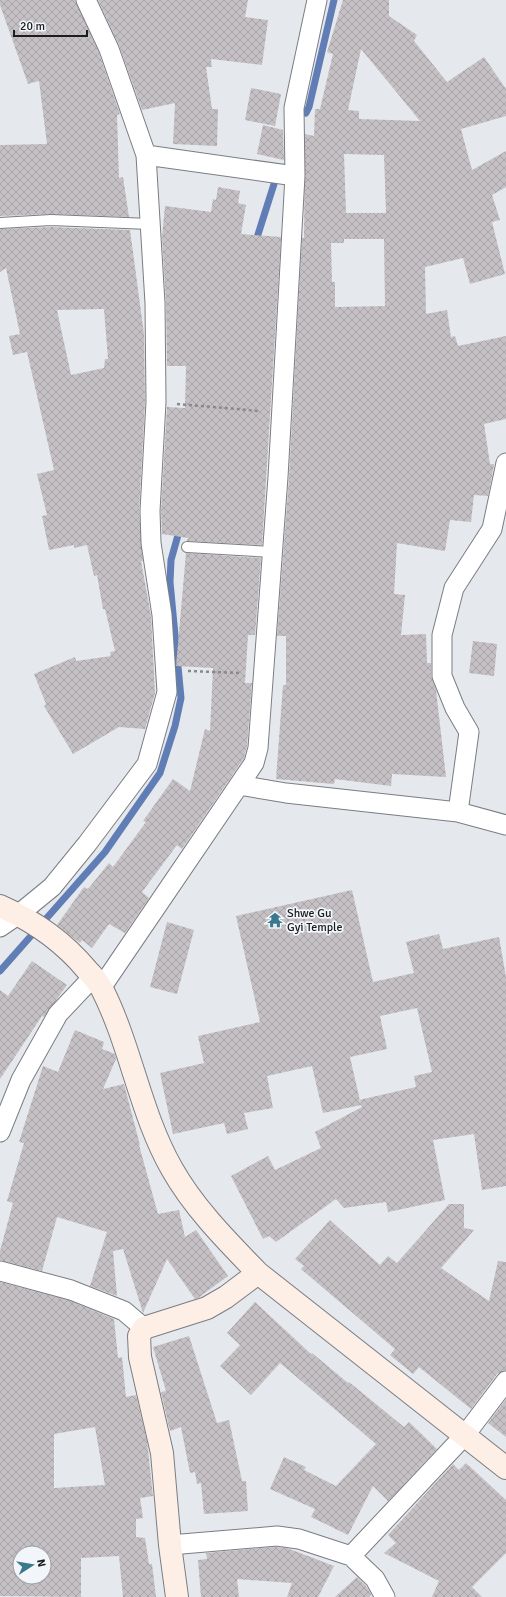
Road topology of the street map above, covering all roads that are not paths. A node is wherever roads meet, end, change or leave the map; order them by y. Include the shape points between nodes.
1 (86, 0) edge
2 (317, 0) edge
3 (146, 155) junction
4 (295, 176) junction
5 (0, 223) edge
6 (150, 224) junction
7 (506, 463) edge
8 (187, 547) dead end
9 (273, 552) junction
10 (239, 785) junction
11 (458, 812) junction
12 (506, 825) edge
13 (16, 914) edge
14 (0, 927) edge
15 (97, 982) junction
16 (0, 1132) edge
17 (0, 1271) edge
18 (258, 1273) junction
19 (144, 1328) junction
20 (506, 1381) edge
21 (465, 1435) junction
22 (506, 1468) edge
23 (170, 1545) junction
24 (351, 1556) junction
25 (177, 1597) edge
26 (385, 1597) edge

1 - 3 street via 109,49
2 - 4 street via 294,108
3 - 4 street
3 - 6 street
4 - 9 street
5 - 6 lane via 51,220
6 - 13 street via 155,303 156,402 150,511 151,543 162,615 167,692 147,764 52,887
7 - 11 street via 492,529 454,588 442,635 442,676 468,732
8 - 9 lane
9 - 10 street via 258,748 254,763
10 - 11 street via 286,793
10 - 15 street
11 - 12 street
13 - 14 street
13 - 15 street via 54,937 76,957
15 - 16 street via 58,1014 21,1080
15 - 18 street via 154,1132 171,1168 191,1199
17 - 19 street via 71,1290 124,1311
18 - 19 street via 207,1308
18 - 21 street
19 - 23 street via 139,1336 140,1357 162,1452
20 - 21 street
21 - 22 street
21 - 24 street
23 - 24 street via 276,1536 299,1539
23 - 25 street
24 - 26 street via 375,1579

